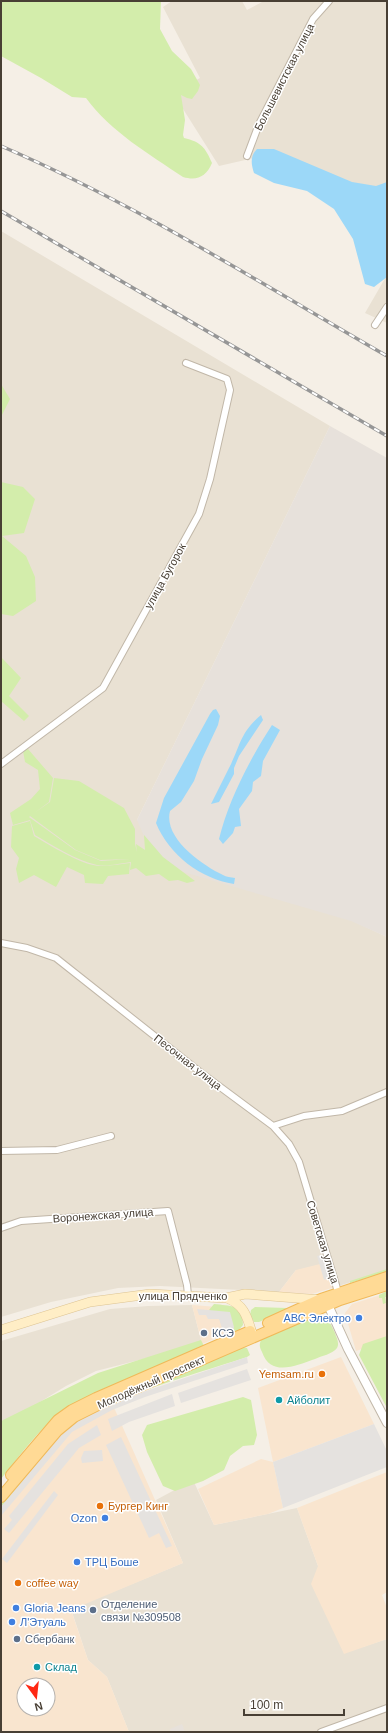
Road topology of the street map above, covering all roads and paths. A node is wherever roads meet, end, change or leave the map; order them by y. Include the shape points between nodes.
1 (329, 1) edge
2 (247, 156) dead end
3 (387, 307) edge
4 (375, 325) dead end
5 (186, 363) dead end
6 (1, 764) edge
7 (1, 943) edge
8 (387, 1092) edge
9 (273, 1126) junction
10 (111, 1136) dead end
11 (1, 1151) edge
12 (1, 1228) edge
13 (387, 1277) edge
14 (387, 1285) edge
15 (338, 1293) junction
16 (188, 1295) junction
17 (226, 1298) junction
18 (325, 1302) junction
19 (1, 1330) edge
20 (252, 1334) junction
21 (387, 1423) edge
22 (1, 1486) edge
23 (1, 1497) edge
24 (387, 1708) edge
25 (326, 1731) edge

1 - 2 street, Большевистская улица via 313,19 259,124
3 - 4 street
5 - 6 street, улица Бугорок via 228,379 230,390 210,479 199,514 103,688
7 - 9 street, Песочная улица via 27,948 56,958
8 - 9 street via 342,1110 304,1116
9 - 15 street, Советская улица via 289,1144 299,1162
10 - 11 street via 56,1150
12 - 16 street, Воронежская улица via 21,1221 168,1211
13 - 15 main road, улица Прядченко
14 - 18 main road, улица Прядченко
15 - 18 main road, улица Прядченко
16 - 17 main road, улица Прядченко
16 - 19 main road, улица Прядченко via 150,1294 90,1302
17 - 18 main road, улица Прядченко via 245,1294
17 - 20 main road via 236,1302 243,1309
18 - 20 main road, Молодёжный проспект
18 - 21 street
20 - 22 main road, Молодёжный проспект via 72,1410 45,1433
20 - 23 main road, Молодёжный проспект via 74,1417 57,1431
24 - 25 street

